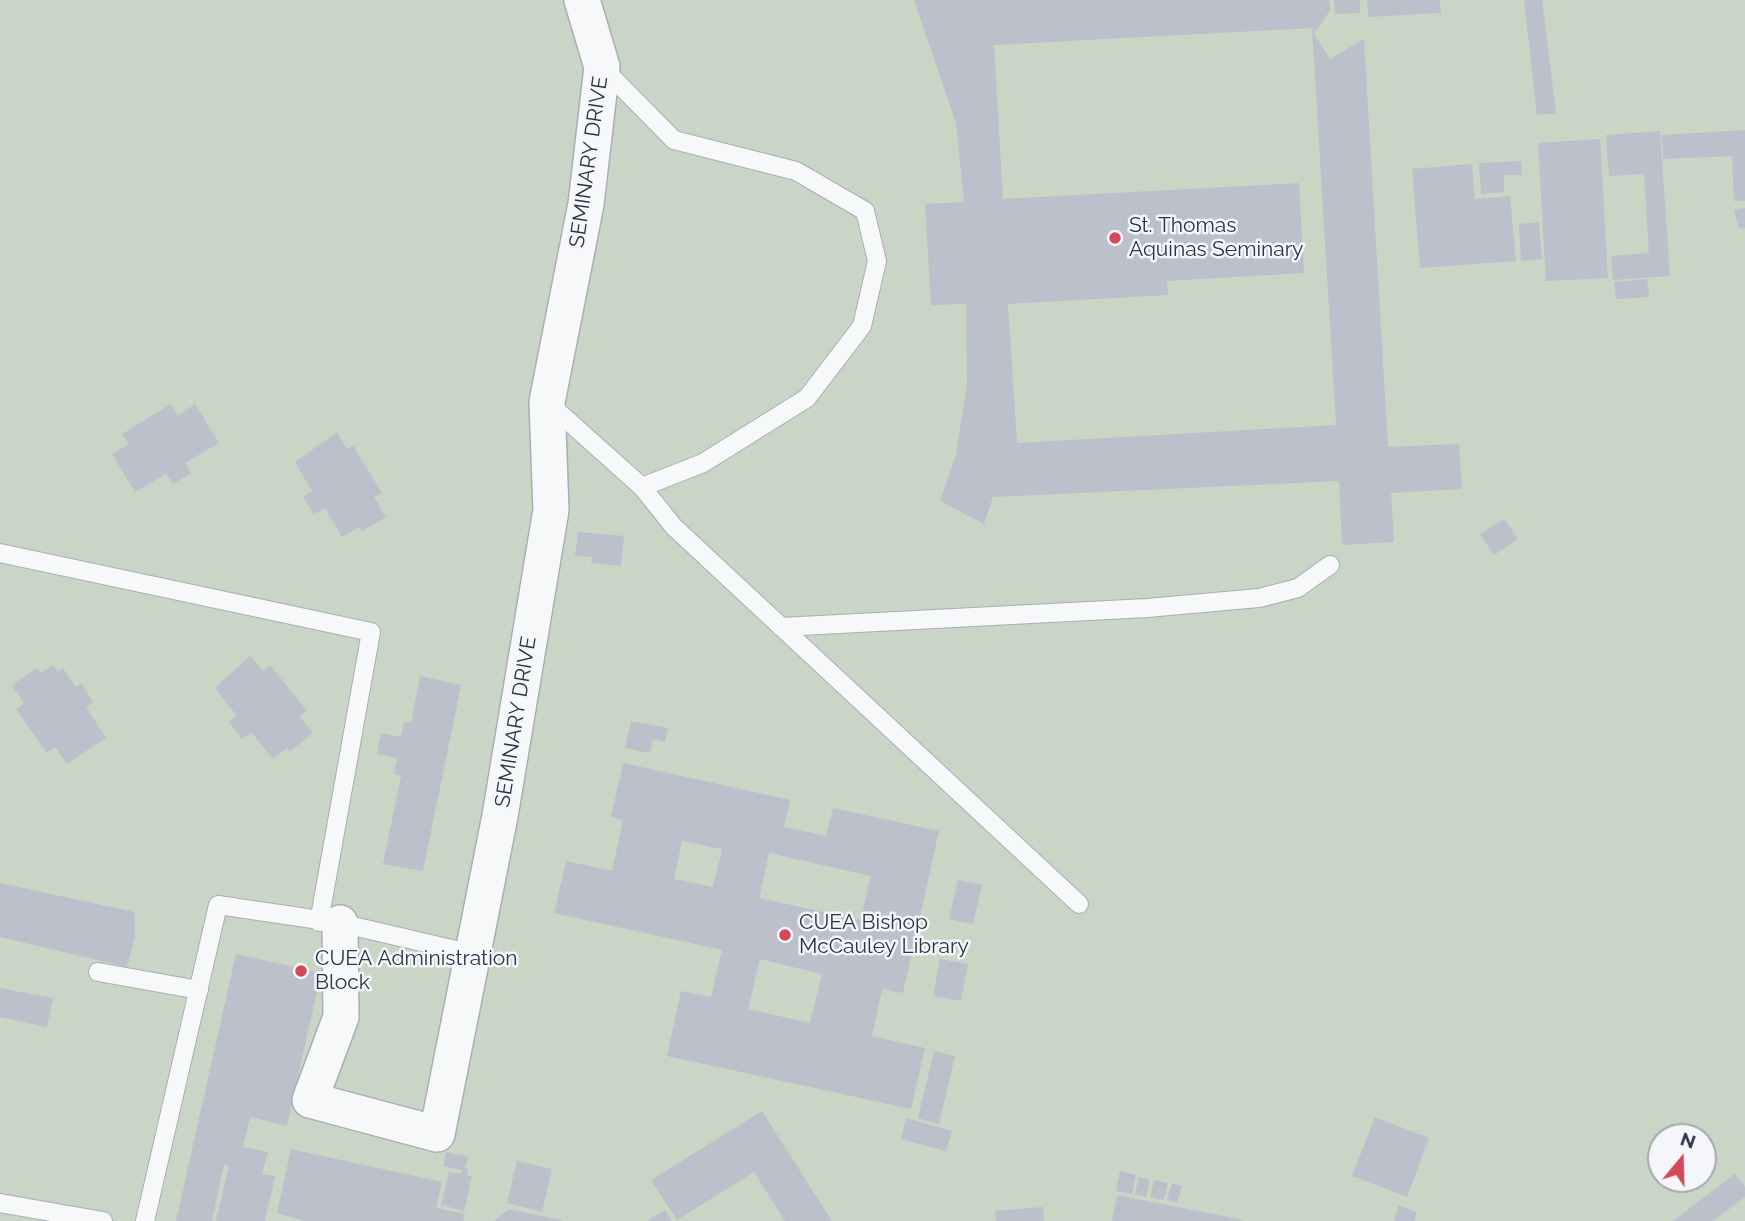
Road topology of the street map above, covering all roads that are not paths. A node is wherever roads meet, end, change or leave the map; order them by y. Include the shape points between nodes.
1 (582, 0) edge
2 (602, 67) junction
3 (547, 402) junction
4 (642, 486) junction
5 (0, 553) edge
6 (1330, 565) dead end
7 (780, 627) junction
8 (1079, 904) dead end
9 (330, 922) junction
10 (473, 954) junction
11 (98, 972) dead end
12 (199, 990) junction
13 (0, 1203) edge
14 (103, 1221) edge
15 (145, 1221) edge

1 - 2 street, SEMINARY DRIVE
2 - 3 street, SEMINARY DRIVE via 586,204
2 - 4 lane via 674,140 796,171 865,211 877,261 862,326 807,398 703,463
3 - 4 lane
3 - 10 street, SEMINARY DRIVE via 551,510
4 - 7 lane via 674,527
5 - 9 lane via 371,632
6 - 7 lane via 1297,588 1259,598
7 - 8 lane
9 - 10 lane
9 - 10 street, SEMINARY DRIVE via 341,1017 310,1100 437,1134
9 - 12 lane via 218,905
11 - 12 lane
12 - 15 lane
13 - 14 lane

